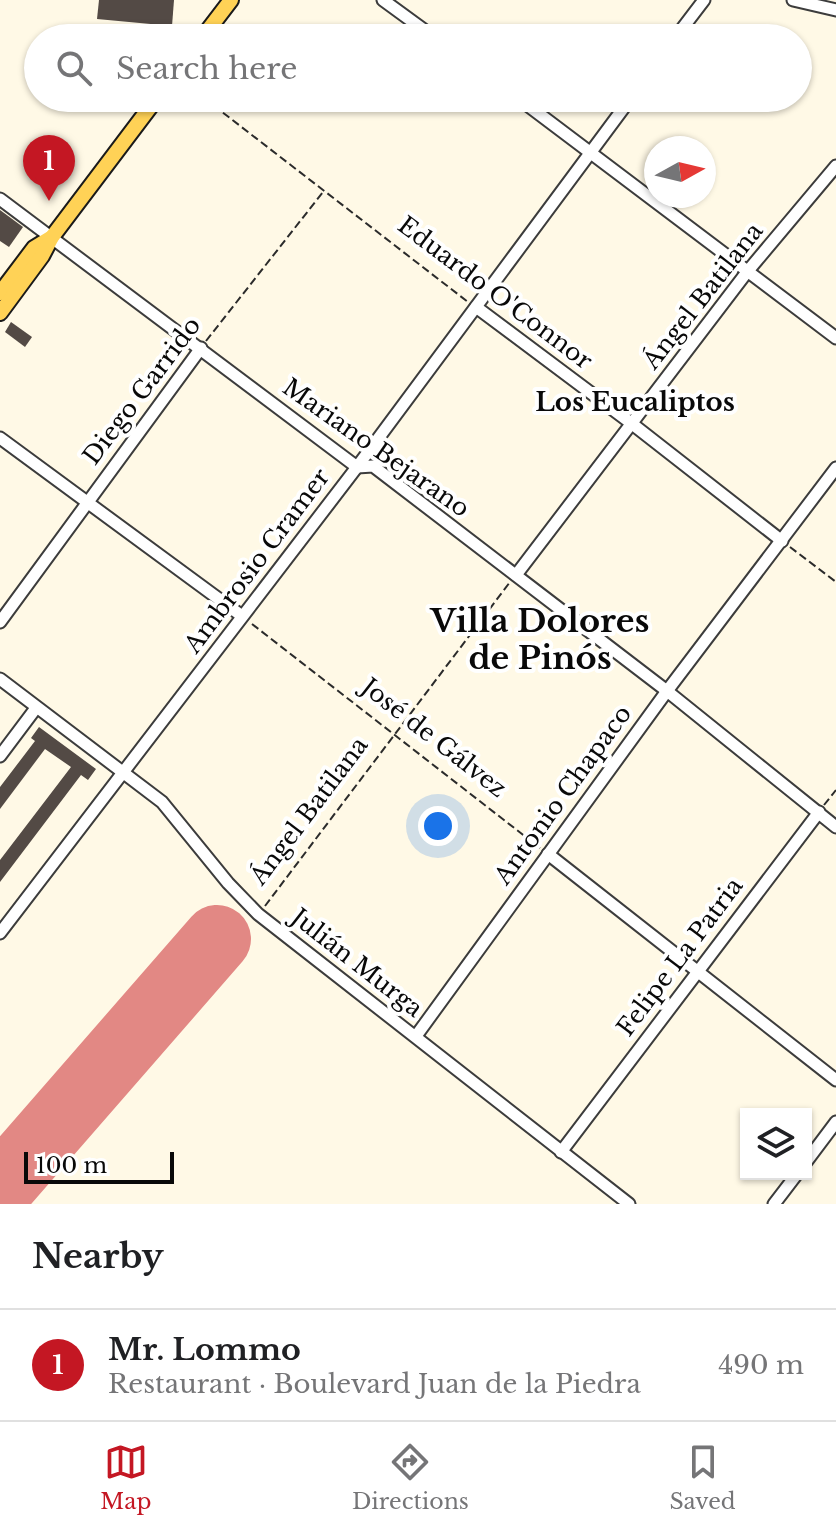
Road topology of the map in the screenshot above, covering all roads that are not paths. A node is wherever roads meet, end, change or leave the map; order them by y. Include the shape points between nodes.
1 (231, 0) edge
2 (383, 0) edge
3 (704, 0) edge
4 (793, 0) edge
5 (836, 10) edge
6 (213, 24) edge
7 (416, 24) edge
8 (686, 24) edge
9 (146, 112) edge
10 (537, 112) edge
11 (620, 112) edge
12 (591, 151) junction
13 (836, 166) edge
14 (0, 199) edge
15 (52, 237) junction
16 (747, 272) junction
17 (0, 293) edge
18 (476, 307) junction
19 (0, 313) edge
20 (836, 338) edge
21 (201, 348) junction
22 (631, 423) junction
23 (0, 438) edge
24 (357, 467) junction
25 (836, 468) edge
26 (87, 501) junction
27 (782, 541) junction
28 (516, 575) junction
29 (242, 616) junction
30 (0, 622) edge
31 (0, 679) edge
32 (667, 691) junction
33 (36, 708) junction
34 (0, 756) edge
35 (125, 772) junction
36 (819, 812) junction
37 (836, 827) edge
38 (548, 854) junction
39 (0, 933) edge
40 (697, 970) junction
41 (416, 1036) junction
42 (836, 1080) edge
43 (836, 1122) edge
44 (561, 1152) junction
45 (812, 1154) edge
46 (792, 1180) edge
47 (629, 1204) edge
48 (774, 1204) edge

1 - 6 main road
2 - 7 street
3 - 8 street
4 - 5 street
9 - 15 main road
10 - 12 street
11 - 12 street, Ambrosio Cramer
12 - 16 street
12 - 18 street, Ambrosio Cramer
13 - 16 street, Ángel Batilana
14 - 15 street, Mariano Bejarano
15 - 17 main road via 34,248
15 - 19 main road
15 - 21 street, Mariano Bejarano
16 - 20 street
16 - 22 street, Ángel Batilana
18 - 22 street, Eduardo O'Connor
18 - 24 street, Ambrosio Cramer
21 - 24 street, Mariano Bejarano
21 - 26 street, Diego Garrido
22 - 27 street, Eduardo O'Connor
22 - 28 street, Ángel Batilana
23 - 26 street
24 - 28 street, Mariano Bejarano via 373,466
24 - 29 street, Ambrosio Cramer
25 - 27 street, Antonio Chapaco
26 - 29 street
26 - 30 street, Diego Garrido
27 - 32 street, Antonio Chapaco
28 - 32 street, Mariano Bejarano
29 - 35 street, Ambrosio Cramer
31 - 33 street, Julián Murga
32 - 36 street, Mariano Bejarano
32 - 38 street, Antonio Chapaco
33 - 34 street
33 - 35 street, Julián Murga
35 - 39 street, Ambrosio Cramer
35 - 41 street, Julián Murga via 162,802 258,914
36 - 37 street, Mariano Bejarano
36 - 40 street, Felipe La Patria
38 - 40 street
38 - 41 street, Antonio Chapaco
40 - 42 street
40 - 44 street, Felipe La Patria
41 - 44 street, Julián Murga
43 - 45 street
44 - 47 street, Julián Murga
46 - 48 street

